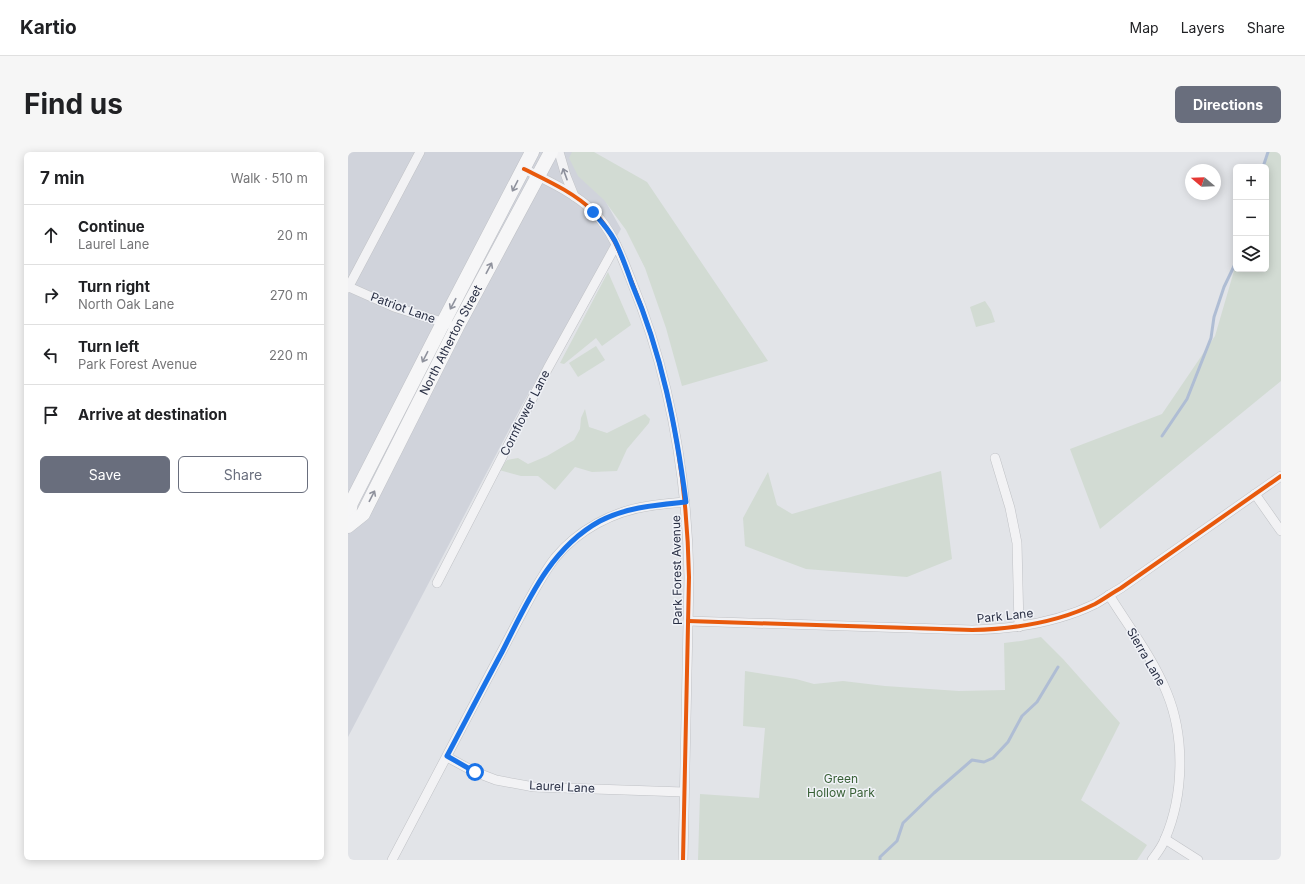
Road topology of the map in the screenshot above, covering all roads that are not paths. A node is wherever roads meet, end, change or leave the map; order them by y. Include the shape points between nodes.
1 (420, 152) edge
2 (532, 152) edge
3 (551, 152) edge
4 (559, 152) edge
5 (524, 169) junction
6 (538, 176) junction
7 (574, 196) junction
8 (616, 245) junction
9 (348, 288) edge
10 (443, 323) junction
11 (457, 327) junction
12 (995, 458) dead end
13 (1281, 476) edge
14 (1255, 494) junction
15 (686, 502) junction
16 (348, 518) edge
17 (348, 526) edge
18 (1281, 532) edge
19 (437, 583) dead end
20 (1109, 595) junction
21 (688, 621) junction
22 (1019, 626) junction
23 (447, 756) junction
24 (684, 792) junction
25 (1165, 839) junction
26 (392, 860) edge
27 (683, 860) edge
28 (1152, 860) edge
29 (1198, 860) edge

1 - 9 street
2 - 5 main road, North Atherton Street
3 - 6 main road, North Atherton Street
7 -> 4 street, Park Forest Avenue
5 - 6 street, Park Forest Avenue
5 -> 10 main road, North Atherton Street
6 - 7 street, Park Forest Avenue
11 -> 6 main road, North Atherton Street
7 - 8 street, Park Forest Avenue via 593,212
8 - 15 street, Park Forest Avenue via 645,315 659,359 673,420
8 - 19 street, Cornflower Lane via 548,368
9 - 10 street, Patriot Lane
10 - 11 street, Patriot Lane
10 -> 16 main road, North Atherton Street via 351,503
17 -> 11 main road, North Atherton Street via 363,514
12 - 22 street via 1017,543
13 - 14 street, Park Lane
14 - 18 street
14 - 20 street, Park Lane
15 - 21 street, Park Forest Avenue via 689,546
15 - 23 street via 648,506 620,513 600,521 563,549 543,575
20 - 22 street, Park Lane via 1074,613 1045,622
20 - 25 street, Sierra Lane via 1156,670 1177,724 1180,745 1178,790
21 - 22 street, Park Lane via 972,630
21 - 24 street, Park Forest Avenue
23 - 24 street, Laurel Lane via 475,772 496,780 534,787
23 - 26 street
24 - 27 street, Park Forest Avenue
25 - 28 street, Sierra Lane
25 - 29 street

